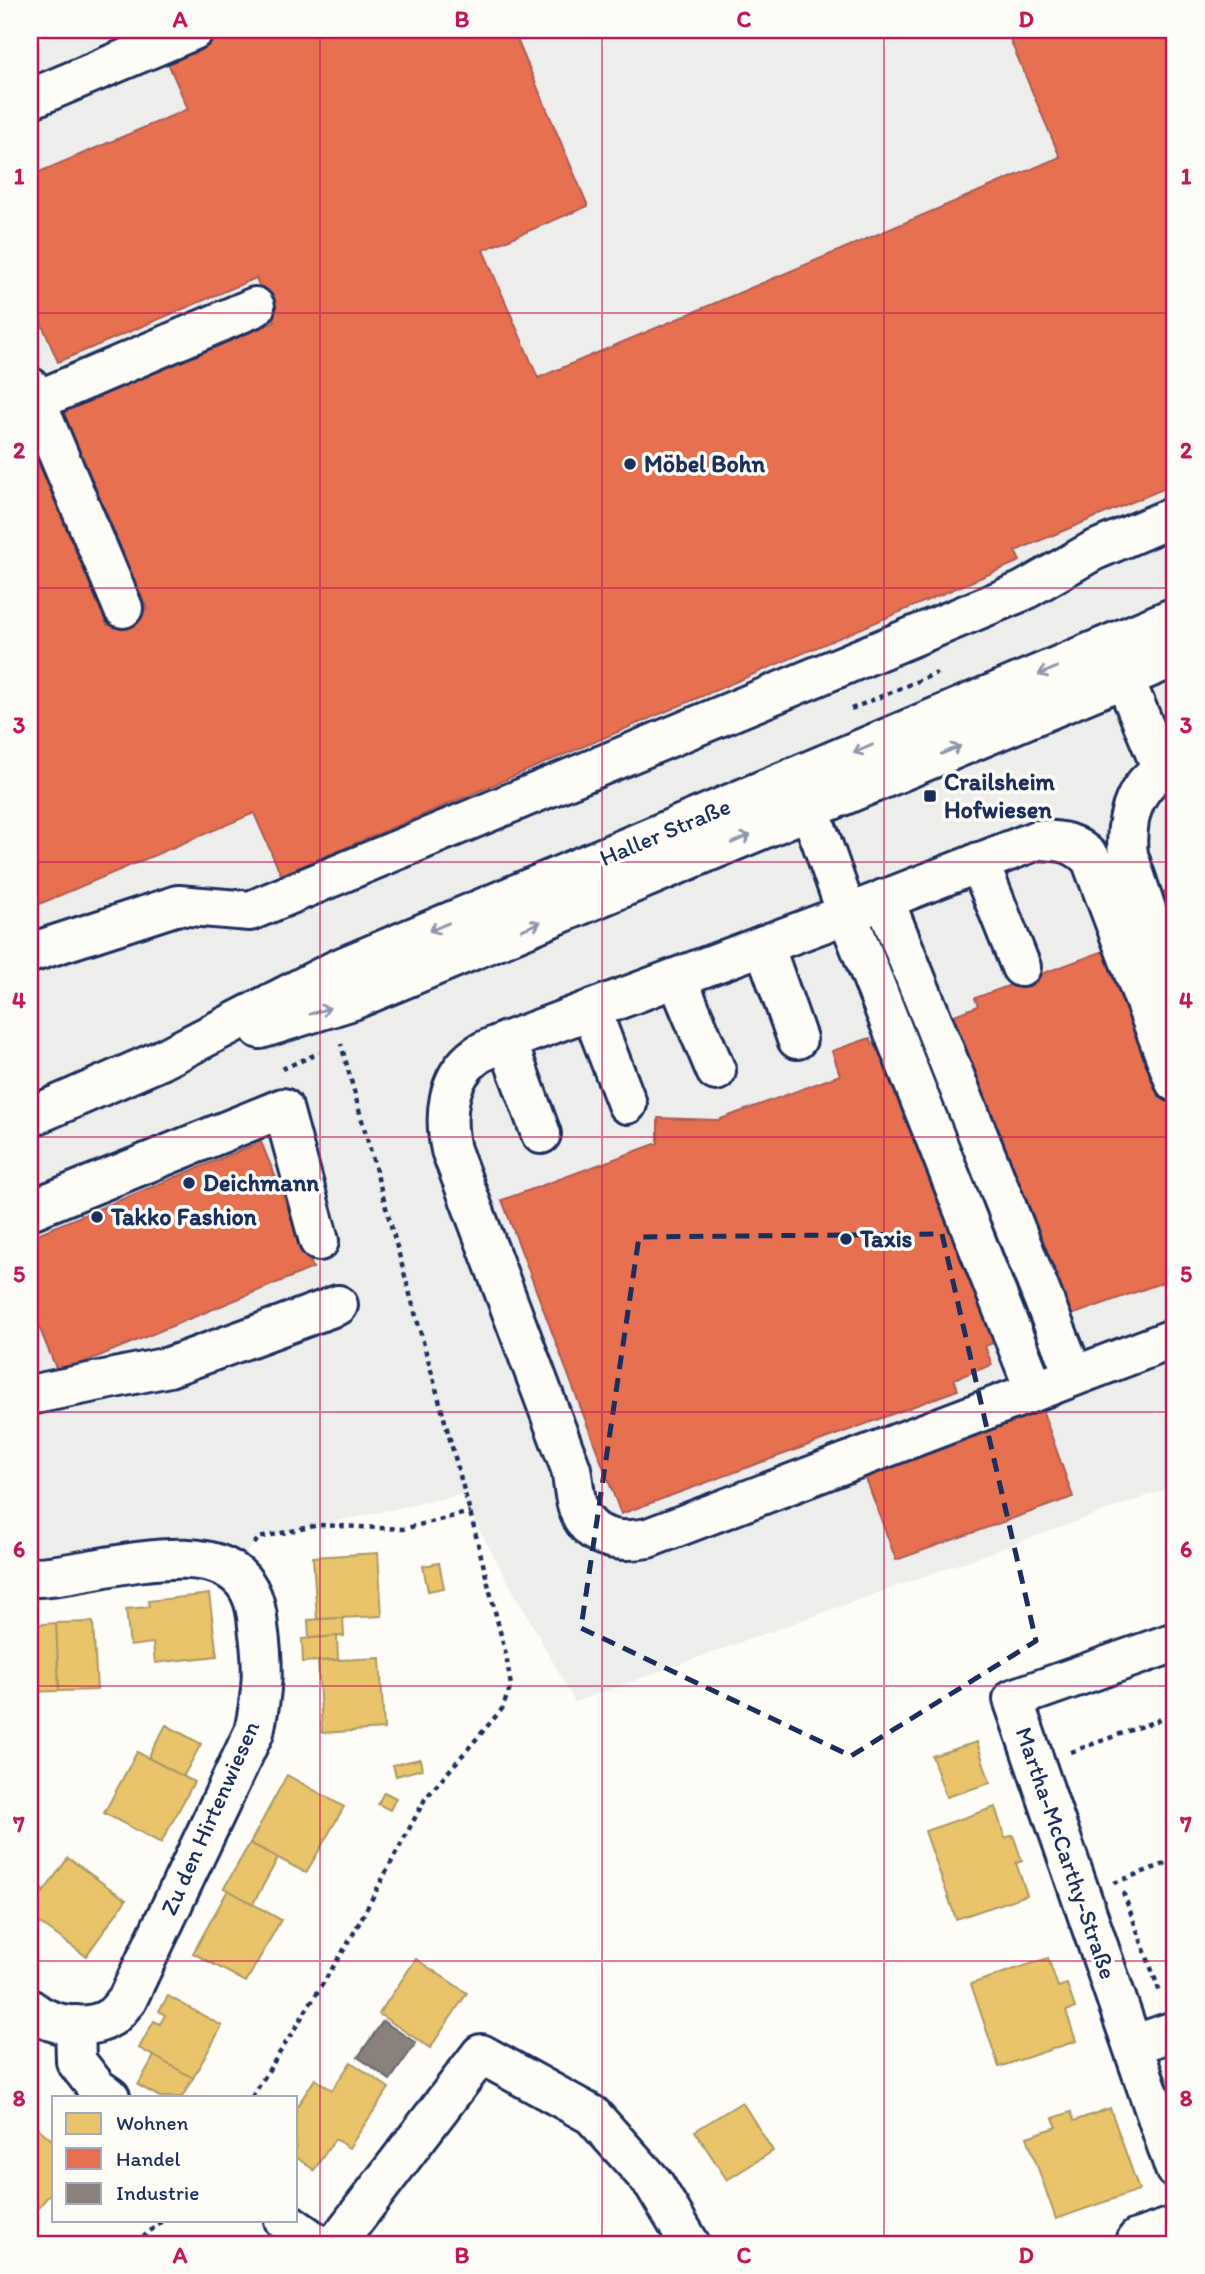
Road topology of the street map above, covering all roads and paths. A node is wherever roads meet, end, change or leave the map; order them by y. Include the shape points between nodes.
1 (194, 30) edge
2 (30, 99) edge
3 (255, 307) dead end
4 (33, 394) edge
5 (1175, 516) edge
6 (123, 608) dead end
7 (1175, 617) edge
8 (1175, 657) edge
9 (1118, 661) junction
10 (1169, 767) edge
11 (803, 794) junction
12 (979, 862) junction
13 (884, 900) junction
14 (847, 914) junction
15 (764, 945) junction
16 (30, 954) edge
17 (1021, 967) dead end
18 (677, 978) junction
19 (1175, 996) edge
20 (591, 1010) junction
21 (797, 1039) dead end
22 (507, 1041) junction
23 (341, 1044) dead end
24 (716, 1071) dead end
25 (1175, 1082) edge
26 (627, 1104) dead end
27 (30, 1117) edge
28 (541, 1134) dead end
29 (30, 1209) edge
30 (319, 1241) dead end
31 (338, 1305) dead end
32 (1175, 1338) edge
33 (1074, 1376) junction
34 (1035, 1391) junction
35 (30, 1395) edge
36 (470, 1512) junction
37 (231, 1571) junction
38 (30, 1577) edge
39 (1175, 1642) edge
40 (1175, 1714) edge
41 (1035, 1765) junction
42 (1175, 1860) edge
43 (1119, 1881) junction
44 (1081, 1895) junction
45 (31, 2014) edge
46 (75, 2025) junction
47 (1174, 2031) edge
48 (1133, 2045) junction
49 (109, 2096) edge
50 (253, 2096) edge
51 (1175, 2169) edge
52 (161, 2222) edge
53 (287, 2222) edge
54 (1175, 2226) edge
55 (135, 2244) edge
56 (318, 2244) edge
57 (337, 2244) edge
58 (690, 2244) edge
59 (1139, 2244) edge

1 - 2 street
3 - 4 street
4 - 6 street
5 - 16 street via 1093,551 1023,591 250,911 178,905
7 - 9 street, Haller Straße
8 - 9 street, Haller Straße
9 - 10 street
9 - 11 street, Haller Straße
10 - 19 street via 1141,787 1126,834 1128,855
11 - 14 street
11 - 27 street, Haller Straße via 354,1000 161,1060
12 - 13 street
12 - 17 street
12 - 25 street via 1037,840 1078,847 1091,859
13 - 14 street
13 - 33 street
14 - 15 street
14 - 34 street
15 - 18 street
15 - 21 street
18 - 20 street
18 - 24 street
20 - 22 street
20 - 26 street
22 - 28 street
22 - 34 street via 476,1056 458,1077 447,1105 446,1127 571,1469 579,1512 589,1529 629,1542 648,1538
23 - 36 path
29 - 30 street via 283,1108
31 - 35 street via 169,1367
32 - 33 street
33 - 34 street
36 - 37 path via 403,1529 319,1525 259,1538
36 - 50 path via 511,1686 502,1709 425,1799 350,1940
37 - 38 street via 186,1557
37 - 46 street, Zu den Hirtenwiesen via 248,1587 256,1605 263,1657 262,1695 254,1732 127,2000 113,2016 95,2024
39 - 41 street, Martha-McCarthy-Straße via 1013,1699
40 - 41 path
41 - 44 street, Martha-McCarthy-Straße
42 - 43 path
43 - 44 path
43 - 47 path
44 - 48 street, Martha-McCarthy-Straße
45 - 46 street, Zu den Hirtenwiesen
46 - 49 street via 76,2061
47 - 48 street
48 - 51 street, Martha-McCarthy-Straße
52 - 55 path
53 - 56 street
54 - 59 street via 1137,2239
57 - 58 street via 481,2054 592,2115 654,2184

